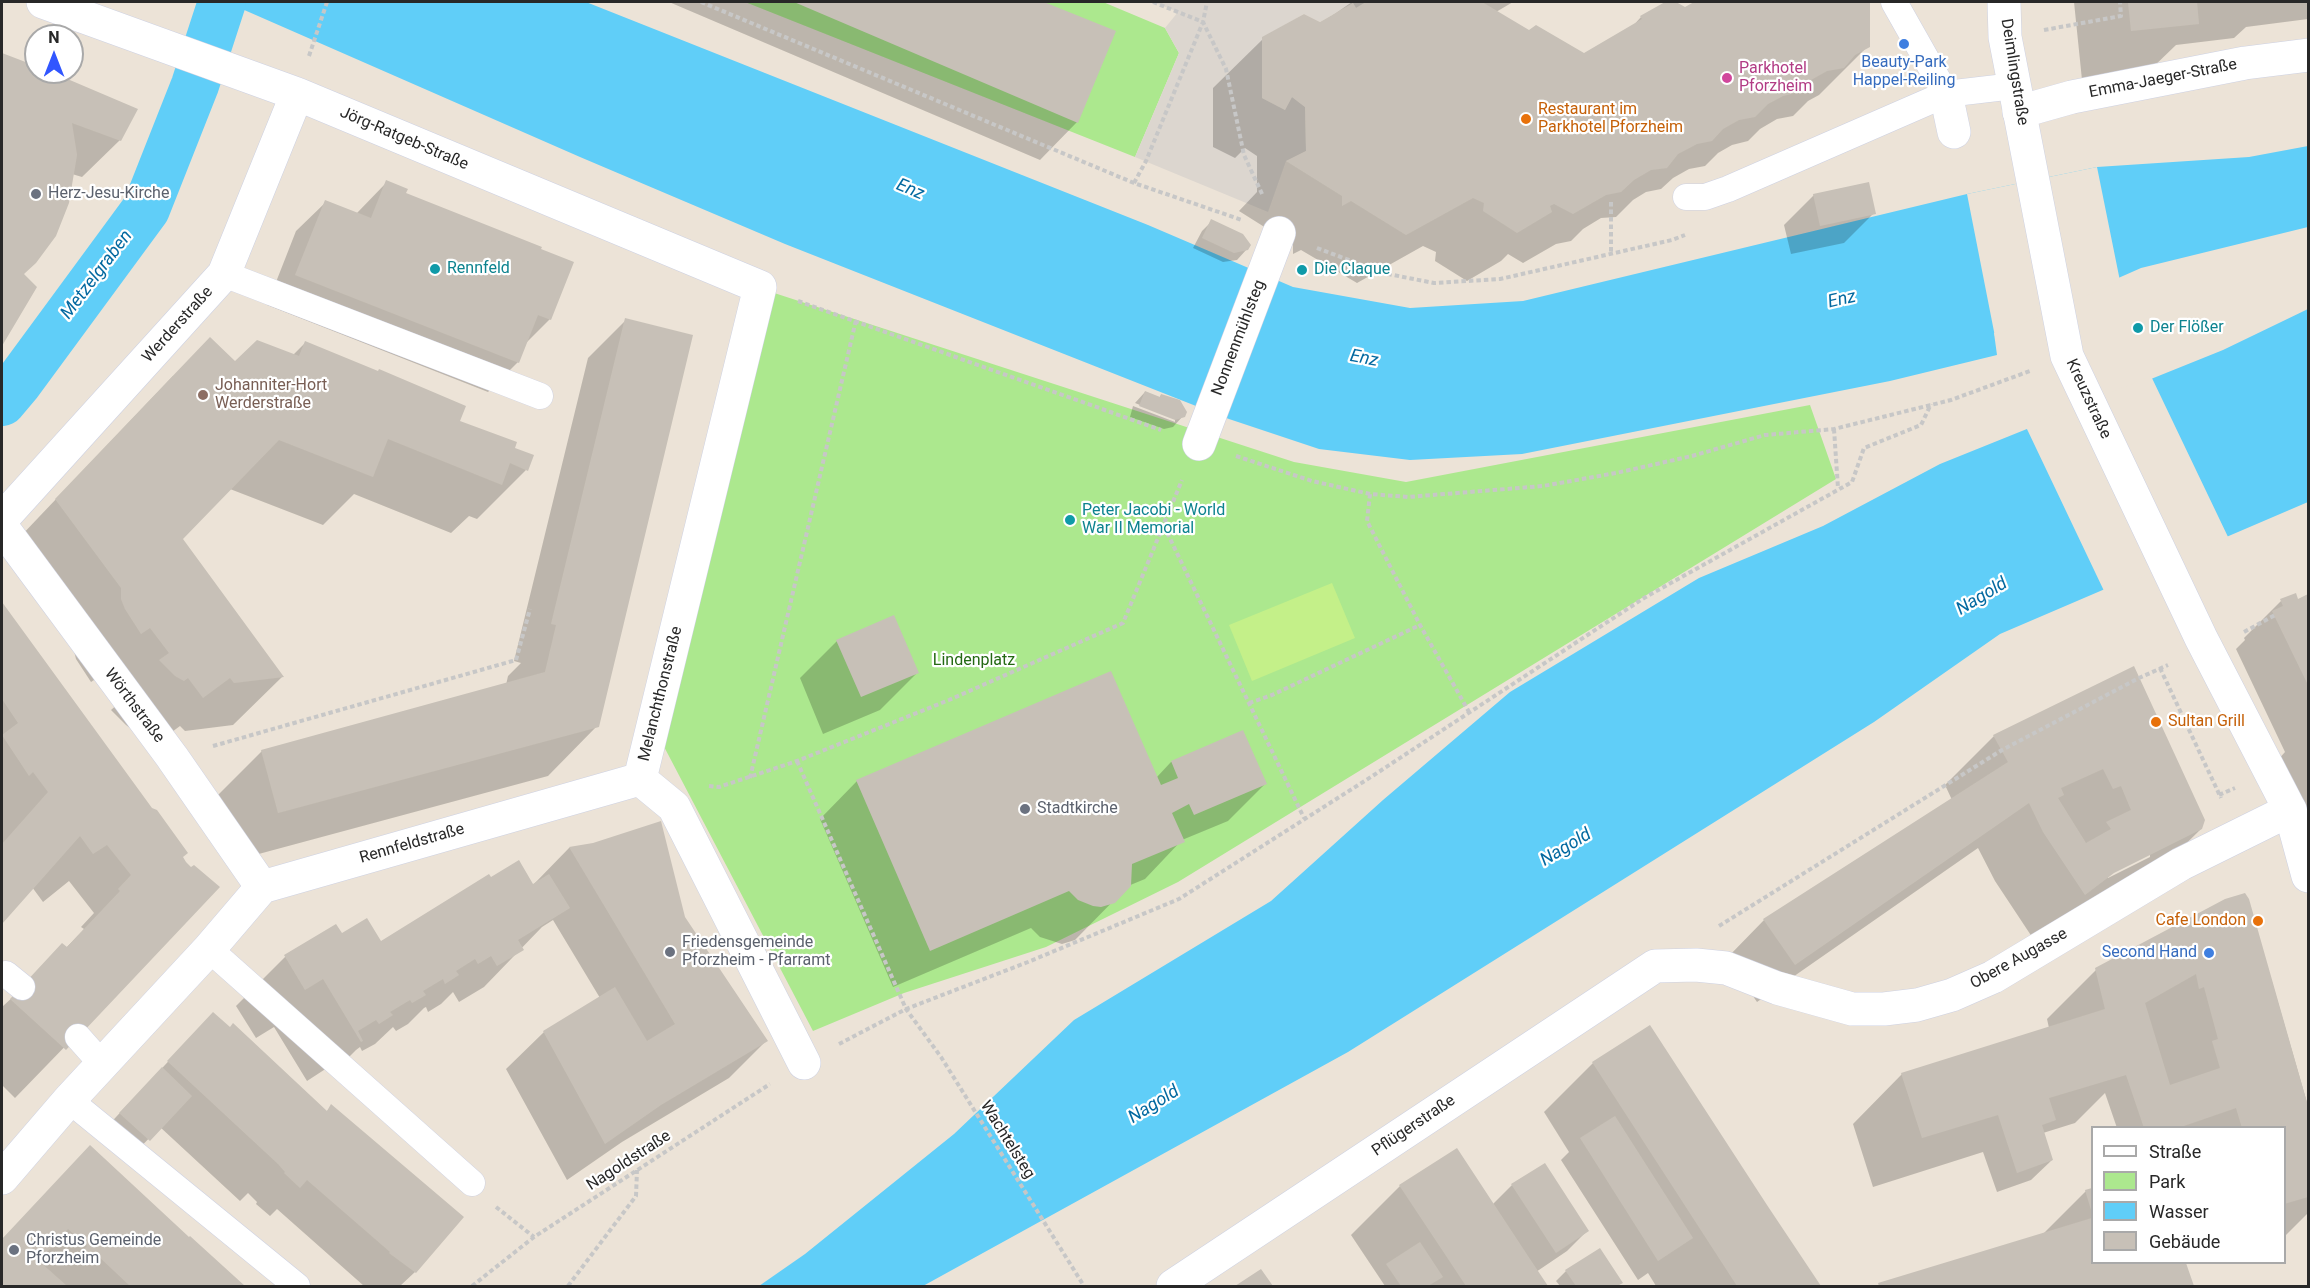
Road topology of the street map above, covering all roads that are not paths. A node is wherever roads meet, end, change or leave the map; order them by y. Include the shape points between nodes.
1 (43, 2) edge
2 (1894, 2) edge
3 (2004, 2) edge
4 (2308, 55) edge
5 (290, 81) junction
6 (1946, 94) junction
7 (2019, 114) junction
8 (1954, 132) dead end
9 (1686, 197) dead end
10 (1279, 233) road end
11 (224, 274) junction
12 (760, 287) joint
13 (540, 396) dead end
14 (1202, 435) road end
15 (2, 519) edge
16 (2, 527) edge
17 (640, 778) junction
18 (2290, 810) junction
19 (2306, 857) edge
20 (262, 887) junction
21 (209, 949) junction
22 (1655, 966) joint
23 (78, 1037) dead end
24 (804, 1063) road end
25 (102, 1064) junction
26 (69, 1100) junction
27 (2, 1178) edge
28 (472, 1183) dead end
29 (297, 1287) edge
30 (1173, 1287) edge

1 - 5 street, Jörg-Ratgeb-Straße
2 - 6 lane
3 - 7 street, Deimlingstraße via 2005,38
4 - 7 street, Emma-Jaeger-Straße via 2245,63 2072,97
5 - 11 street, Werderstraße
5 - 12 street, Jörg-Ratgeb-Straße
6 - 7 lane
6 - 8 street
6 - 9 lane via 1728,189 1705,197
7 - 18 street, Kreuzstraße via 2067,356 2204,643
10 - 14 street, Nonnenmühlsteg
11 - 13 lane
11 - 15 street, Werderstraße
12 - 17 street, Melanchthonstraße
16 - 20 street, Wörthstraße via 172,757
17 - 20 street, Rennfeldstraße
17 - 24 street, Melanchthonstraße via 674,807
18 - 19 street, Kreuzstraße
18 - 22 street, Obere Augasse via 2181,864 1993,978 1917,1005 1852,1009 1776,988 1726,968
20 - 21 street
21 - 25 street
21 - 28 lane
22 - 30 street, Pflügerstraße
23 - 25 lane
25 - 26 street
26 - 27 street
26 - 29 lane

